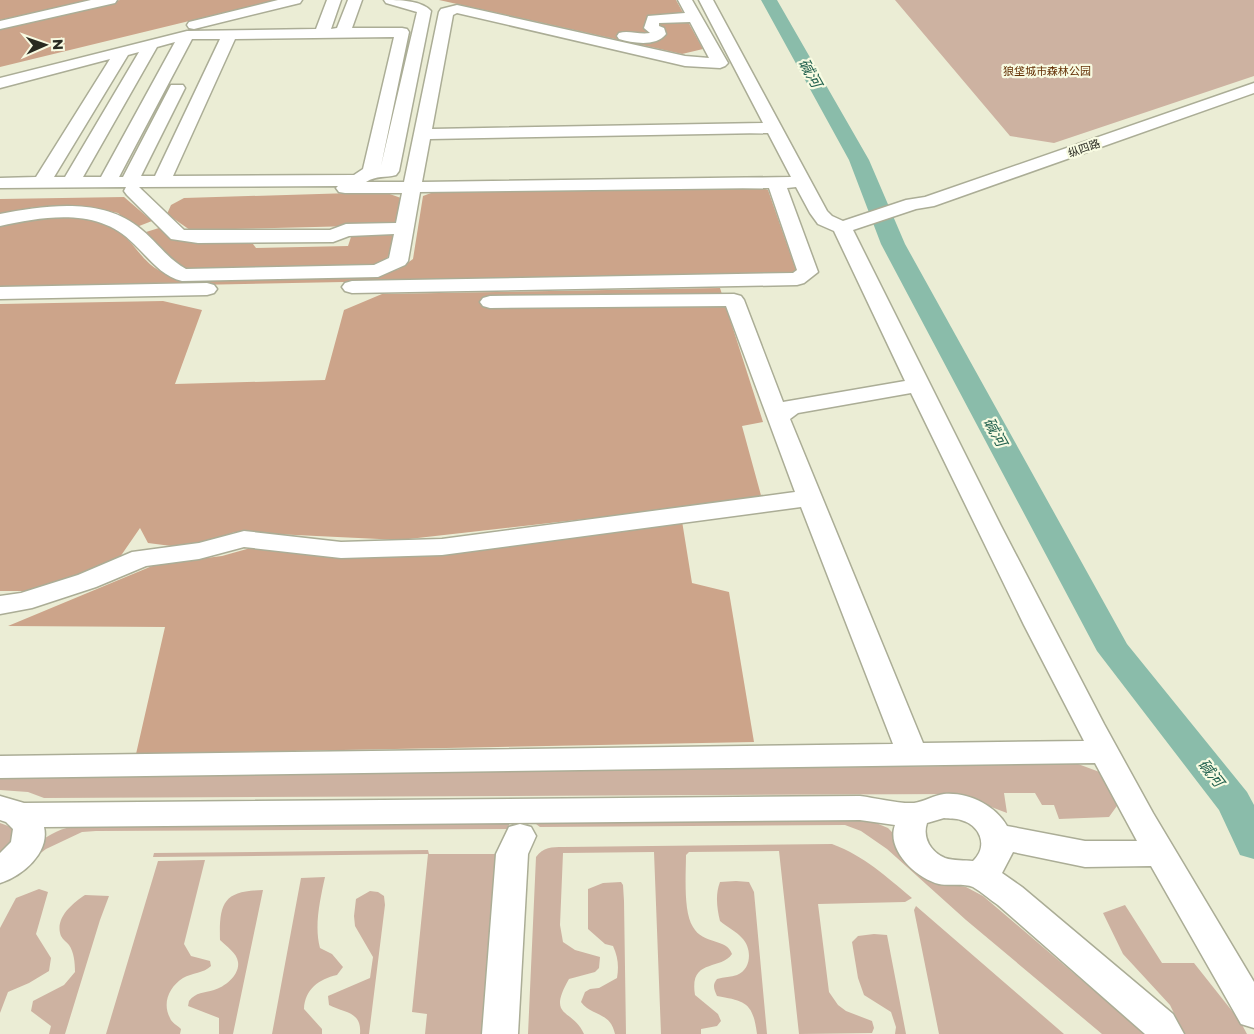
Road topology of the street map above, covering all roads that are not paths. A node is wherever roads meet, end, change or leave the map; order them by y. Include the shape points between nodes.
1 (110, 0) edge
2 (334, 0) edge
3 (355, 0) edge
4 (390, 0) edge
5 (415, 0) edge
6 (685, 0) edge
7 (706, 0) edge
8 (293, 1) edge
9 (454, 9) junction
10 (695, 17) junction
11 (0, 25) edge
12 (195, 32) junction
13 (322, 33) junction
14 (343, 33) junction
15 (228, 34) junction
16 (277, 34) junction
17 (151, 44) junction
18 (122, 52) junction
19 (0, 74) edge
20 (0, 83) edge
21 (1254, 88) edge
22 (774, 128) junction
23 (424, 134) junction
24 (371, 171) junction
25 (107, 182) junction
26 (160, 182) junction
27 (776, 182) junction
28 (802, 182) junction
29 (0, 183) edge
30 (41, 183) junction
31 (71, 183) junction
32 (131, 187) junction
33 (414, 187) junction
34 (0, 193) edge
35 (0, 220) edge
36 (842, 226) junction
37 (405, 228) junction
38 (330, 287) junction
39 (0, 293) edge
40 (919, 385) junction
41 (778, 418) junction
42 (810, 498) junction
43 (0, 605) edge
44 (1105, 752) junction
45 (912, 754) junction
46 (0, 767) edge
47 (11, 812) edge
48 (914, 815) junction
49 (997, 836) junction
50 (1160, 853) junction
51 (0, 870) edge
52 (979, 874) junction
53 (1254, 1013) edge
54 (500, 1034) edge
55 (514, 1034) edge
56 (1166, 1034) edge

1 - 11 street
2 - 13 street
3 - 14 street
4 - 24 street via 424,11 390,171
5 - 9 street
6 - 10 street
7 - 22 street
8 - 12 street
8 - 16 street
9 - 10 street via 484,6 636,38 651,38 659,34 651,28 653,19
9 - 10 street via 686,61 720,64
9 - 23 street via 446,12 446,29
12 - 15 street
12 - 17 street
12 - 19 street
12 - 25 street
12 - 32 street
13 - 14 street
13 - 16 street
14 - 24 street via 402,32
15 - 16 street
15 - 26 street
17 - 18 street
17 - 31 street
18 - 20 street
18 - 30 street
21 - 36 street, 纵四路 via 955,193
22 - 23 street
22 - 28 street
23 - 33 street
24 - 26 street via 358,180
25 - 31 street
25 - 32 street
26 - 32 street
27 - 28 street
27 - 33 street
27 - 38 street via 808,272 797,279
28 - 36 street via 825,220
29 - 30 street
30 - 31 street
32 - 33 street
32 - 34 street
32 - 37 street via 178,234 198,237 333,236 346,230
33 - 37 street
35 - 37 street via 58,212 97,214 124,225 170,269 182,275 378,270 398,261
36 - 40 street
38 - 39 street
38 - 41 street via 364,302 734,300
40 - 41 street via 791,407
40 - 44 street via 1010,573
41 - 42 street
42 - 43 street via 442,547 341,550 244,540 198,551 141,558 87,581 23,602
42 - 45 street
44 - 45 street
44 - 50 street
45 - 46 street
47 - 48 street via 860,808
47 - 51 street via 30,829 28,841 22,853
48 - 49 street via 944,806 967,809 984,817
48 - 52 street via 908,832 911,844 924,860 940,871
49 - 50 street via 1085,854
49 - 52 street via 998,852
50 - 53 street
52 - 56 street via 1018,902 1160,1024
54 - 55 street via 512,854 520,836 524,871

